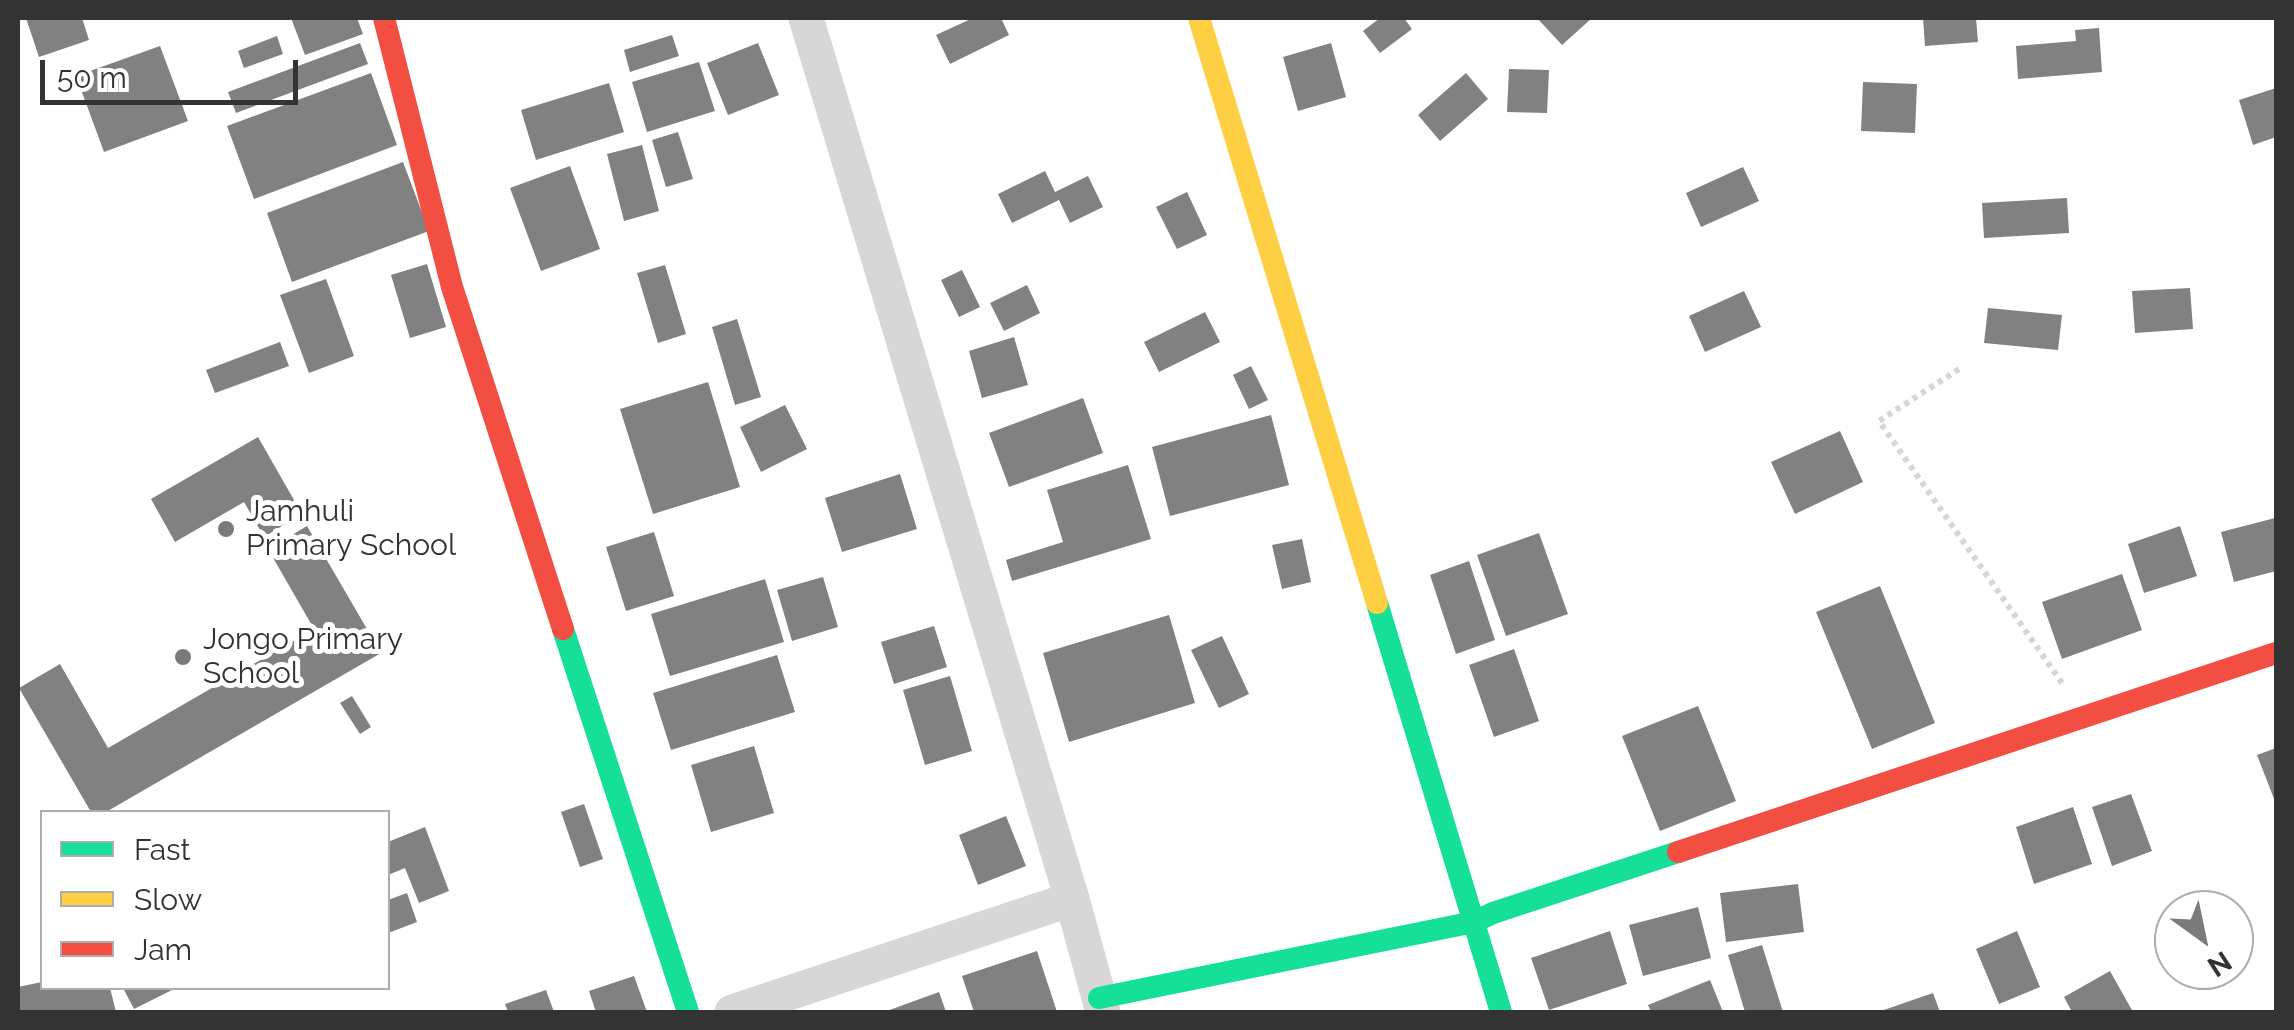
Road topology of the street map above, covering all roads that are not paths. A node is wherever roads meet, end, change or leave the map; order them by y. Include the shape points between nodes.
1 (384, 18) edge
2 (806, 18) edge
3 (1199, 18) edge
4 (2276, 653) edge
5 (1072, 899) junction
6 (1474, 922) junction
7 (1101, 1005) edge
8 (688, 1012) edge
9 (732, 1012) edge
10 (1501, 1012) edge

1 - 8 street via 452,287
2 - 5 street
3 - 6 street
4 - 6 street
5 - 7 street
5 - 9 street
6 - 7 street
6 - 10 street

